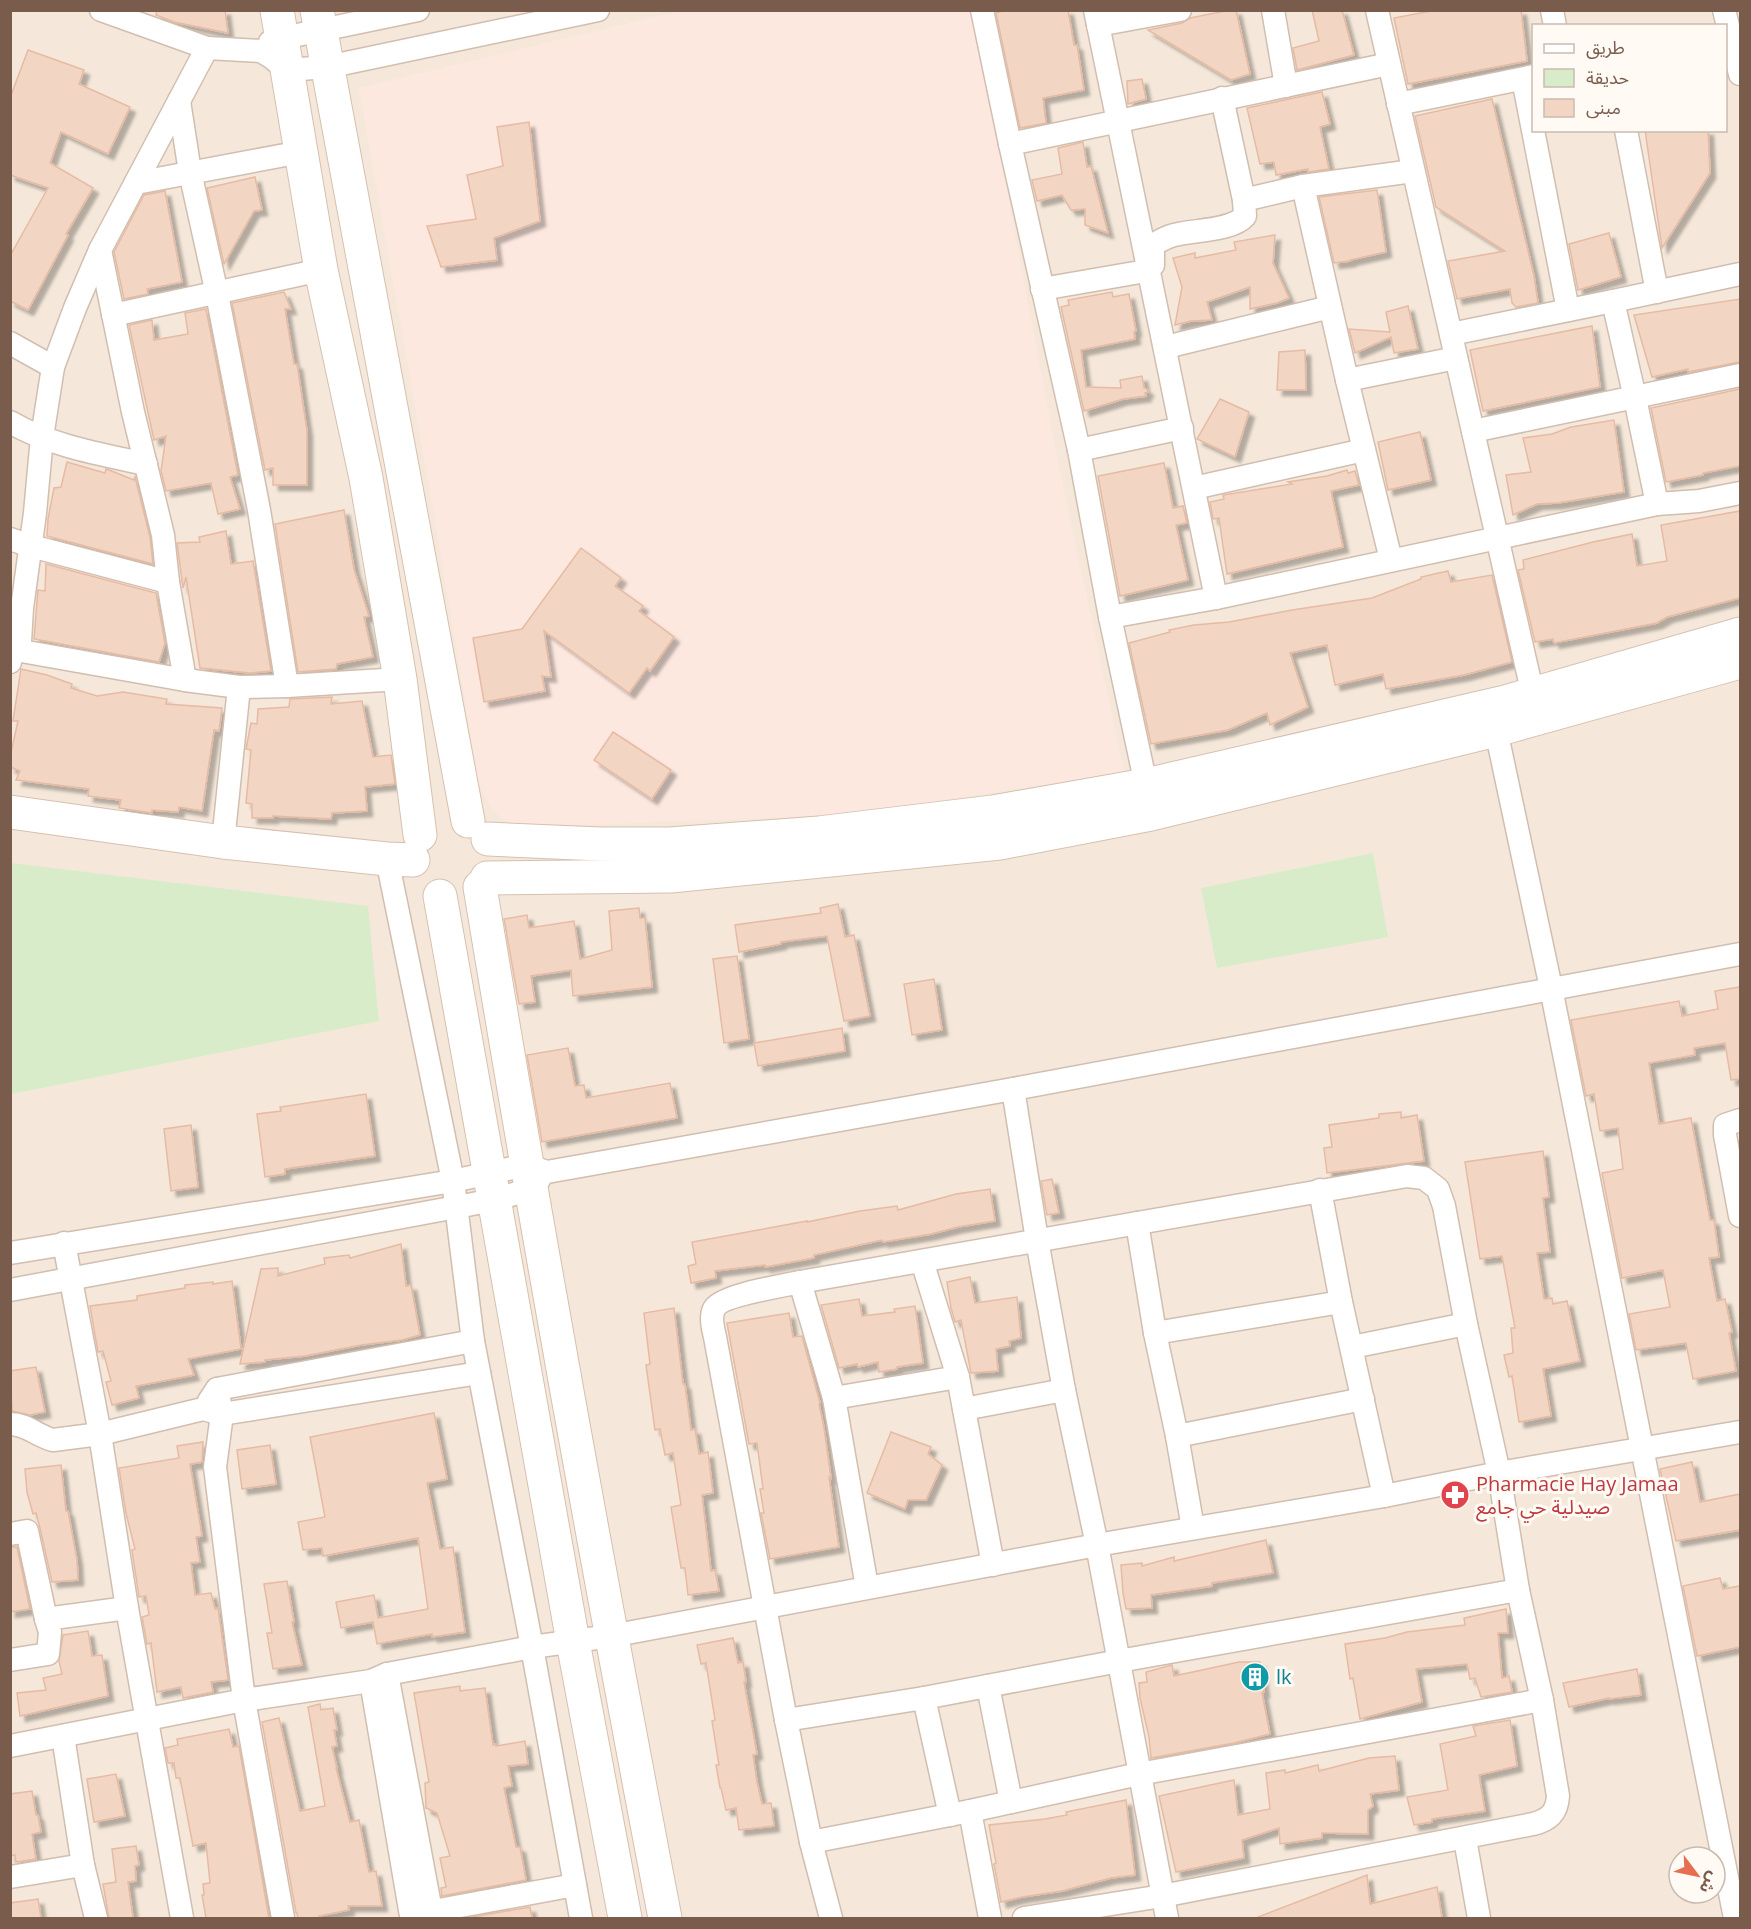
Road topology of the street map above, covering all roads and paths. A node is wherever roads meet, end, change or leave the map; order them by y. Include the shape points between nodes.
1 (101, 10) edge
2 (418, 10) edge
3 (598, 10) edge
4 (982, 10) edge
5 (1180, 10) edge
6 (1273, 10) edge
7 (1377, 10) edge
8 (1096, 18) edge
9 (319, 21) edge
10 (1727, 28) edge
11 (272, 33) edge
12 (207, 48) junction
13 (1389, 64) junction
14 (327, 67) junction
15 (287, 70) junction
16 (1740, 74) edge
17 (1528, 78) edge
18 (1286, 86) junction
19 (1222, 98) junction
20 (179, 100) junction
21 (1532, 101) edge
22 (1398, 104) junction
23 (1118, 120) junction
24 (1537, 132) edge
25 (1626, 132) edge
26 (1010, 144) junction
27 (301, 152) junction
28 (1413, 171) junction
29 (190, 172) junction
30 (136, 183) junction
31 (1303, 186) junction
32 (1244, 200) junction
33 (100, 250) junction
34 (321, 270) junction
35 (1150, 270) junction
36 (1740, 274) edge
37 (1042, 289) junction
38 (1657, 292) junction
39 (217, 294) junction
40 (1613, 302) junction
41 (1330, 307) junction
42 (1568, 310) junction
43 (113, 315) junction
44 (1450, 333) junction
45 (10, 343) edge
46 (1166, 347) junction
47 (1456, 358) junction
48 (53, 367) junction
49 (1740, 375) edge
50 (1347, 380) junction
51 (1635, 398) junction
52 (10, 422) edge
53 (1182, 428) junction
54 (1473, 431) junction
55 (42, 436) junction
56 (1079, 450) junction
57 (1364, 450) junction
58 (146, 464) junction
59 (1194, 488) junction
60 (1740, 493) edge
61 (1657, 504) junction
62 (1497, 537) junction
63 (21, 542) edge
64 (1391, 560) junction
65 (168, 582) junction
66 (1216, 597) junction
67 (1110, 618) junction
68 (1740, 634) edge
69 (11, 653) edge
70 (1740, 662) edge
71 (400, 679) junction
72 (185, 680) junction
73 (287, 686) junction
74 (239, 687) junction
75 (1533, 695) junction
76 (1496, 730) junction
77 (1146, 786) junction
78 (10, 812) edge
79 (478, 830) junction
80 (223, 842) junction
81 (407, 851) junction
82 (483, 883) junction
83 (440, 896) junction
84 (1740, 954) edge
85 (1551, 988) junction
86 (1013, 1089) junction
87 (1740, 1120) edge
88 (534, 1175) junction
89 (453, 1181) junction
90 (491, 1186) junction
91 (1320, 1190) junction
92 (456, 1207) junction
93 (1740, 1216) edge
94 (1137, 1223) junction
95 (1036, 1240) junction
96 (64, 1243) junction
97 (10, 1253) edge
98 (922, 1261) junction
99 (71, 1279) junction
100 (800, 1282) junction
101 (10, 1290) edge
102 (1341, 1302) junction
103 (1466, 1324) junction
104 (1155, 1333) junction
105 (473, 1341) junction
106 (1352, 1347) junction
107 (479, 1373) junction
108 (958, 1377) junction
109 (1064, 1390) junction
110 (834, 1398) junction
111 (1363, 1399) junction
112 (964, 1409) junction
113 (212, 1411) junction
114 (10, 1424) edge
115 (1740, 1432) edge
116 (100, 1434) junction
117 (1177, 1436) junction
118 (1642, 1448) junction
119 (1499, 1473) junction
120 (1384, 1496) junction
121 (1193, 1528) junction
122 (10, 1534) edge
123 (1097, 1545) junction
124 (993, 1565) junction
125 (867, 1587) junction
126 (1518, 1590) junction
127 (127, 1608) junction
128 (766, 1608) junction
129 (46, 1619) junction
130 (611, 1636) junction
131 (573, 1642) junction
132 (532, 1647) junction
133 (10, 1660) edge
134 (1119, 1661) junction
135 (379, 1677) junction
136 (988, 1686) junction
137 (924, 1698) junction
138 (244, 1700) junction
139 (1542, 1700) junction
140 (146, 1720) junction
141 (786, 1720) junction
142 (63, 1736) junction
143 (10, 1746) edge
144 (1139, 1774) junction
145 (1011, 1802) junction
146 (960, 1813) junction
147 (1465, 1839) junction
148 (811, 1842) junction
149 (83, 1865) junction
150 (10, 1877) edge
151 (575, 1885) junction
152 (1162, 1896) junction
153 (413, 1915) edge
154 (96, 1918) edge
155 (182, 1918) edge
156 (284, 1918) edge
157 (581, 1918) edge
158 (625, 1918) edge
159 (665, 1918) edge
160 (831, 1918) edge
161 (990, 1918) edge
162 (1024, 1918) edge
163 (1167, 1918) edge
164 (1479, 1918) edge
165 (1735, 1918) edge

1 - 12 street
2 - 9 street
3 - 14 street
4 - 26 street
5 - 8 street
6 - 18 street
7 - 13 street
8 - 23 street
9 - 11 street
9 - 14 street
10 - 16 street
11 - 12 street
11 - 15 street
12 - 20 street
13 - 18 street
13 - 22 street
14 - 15 street
14 - 79 street
15 - 27 street
17 - 21 street
17 - 22 street
18 - 19 street
19 - 23 street
19 - 32 street
20 - 29 street
20 - 30 street
22 - 28 street
23 - 26 street
23 - 35 street
24 - 42 street
25 - 38 street
26 - 37 street
27 - 29 street
27 - 34 street
28 - 31 street
28 - 44 street
29 - 30 street
29 - 39 street
30 - 33 street
31 - 32 street
31 - 41 street
32 - 35 street via 1245,216 1240,222 1175,234 1156,243
33 - 43 street
33 - 48 street
34 - 39 street
34 - 71 street via 366,478
35 - 37 street
35 - 46 street
36 - 38 street
37 - 56 street
38 - 40 street
39 - 43 street
39 - 73 street via 259,510
40 - 42 street
40 - 51 street
41 - 46 street
41 - 50 street
42 - 44 street
43 - 58 street
44 - 47 street
45 - 48 street
46 - 53 street
47 - 50 street
47 - 54 street
48 - 55 street
49 - 51 street
50 - 57 street
51 - 54 street
51 - 61 street
52 - 55 street
53 - 56 street
53 - 59 street
54 - 62 street
55 - 58 street
55 - 63 street
56 - 67 street
57 - 59 street
57 - 64 street
58 - 65 street via 164,535
59 - 66 street
60 - 61 street
61 - 62 street
62 - 64 street
62 - 75 street
63 - 65 street
63 - 69 street via 20,641
64 - 66 street
65 - 72 street
66 - 67 street
67 - 77 street
68 - 75 street
69 - 72 street
70 - 76 street
71 - 73 street
71 - 81 street
72 - 74 street
73 - 74 street
74 - 80 street
75 - 77 street
76 - 82 street via 1151,814 1000,843 670,876
76 - 85 street
77 - 79 street via 993,812 670,844 600,844
78 - 80 street
79 - 81 street via 455,818 442,819 430,825
79 - 82 street via 493,852 492,865
80 - 81 street
81 - 83 street via 421,882
81 - 89 street
82 - 83 street via 471,894
82 - 88 street
83 - 90 street
84 - 85 street
85 - 86 street
85 - 118 street
86 - 88 street
86 - 95 street
87 - 93 street via 1725,1125 1725,1135
88 - 90 street
88 - 130 street
89 - 90 street
89 - 92 street
89 - 96 street
90 - 92 street
90 - 131 street
91 - 94 street
91 - 102 street
91 - 103 street via 1407,1176 1425,1178 1438,1189
92 - 99 street
92 - 105 street
94 - 95 street
94 - 104 street
95 - 98 street
95 - 109 street
96 - 97 street
96 - 99 street
98 - 100 street
98 - 108 street
99 - 101 street
99 - 116 street
100 - 110 street
100 - 128 street via 721,1301 712,1320
102 - 104 street
102 - 106 street
103 - 106 street
103 - 119 street
104 - 117 street
105 - 107 street
105 - 113 street via 218,1389
106 - 111 street
107 - 113 street
107 - 132 street
108 - 110 street
108 - 112 street
109 - 112 street
109 - 123 street
110 - 125 street
111 - 117 street
111 - 120 street
112 - 124 street
113 - 116 street
113 - 138 street via 215,1467
114 - 116 street via 20,1424 53,1440
115 - 118 street
116 - 127 street
117 - 121 street
118 - 119 street
118 - 165 street
119 - 120 street
119 - 126 street
120 - 121 street
121 - 123 street
122 - 129 street via 27,1531
123 - 124 street
123 - 134 street
124 - 125 street
125 - 128 street
126 - 134 street
126 - 139 street
127 - 129 street
127 - 140 street
128 - 130 street
128 - 141 street
129 - 133 street via 50,1632 48,1654
130 - 131 street
130 - 159 street
131 - 132 street
131 - 158 street
132 - 135 street
132 - 151 street
134 - 136 street
134 - 144 street
135 - 138 street
135 - 153 street
136 - 137 street
136 - 145 street
137 - 141 street
137 - 146 street
138 - 140 street
138 - 156 street
139 - 144 street
139 - 147 street via 1558,1806 1546,1821
140 - 142 street
140 - 155 street
141 - 148 street
142 - 143 street
142 - 149 street
144 - 145 street
144 - 152 street
145 - 146 street
146 - 148 street
146 - 161 street
147 - 152 street
147 - 164 street
148 - 160 street
149 - 150 street
149 - 154 street
151 - 153 street
151 - 157 street
152 - 162 street
152 - 163 street

